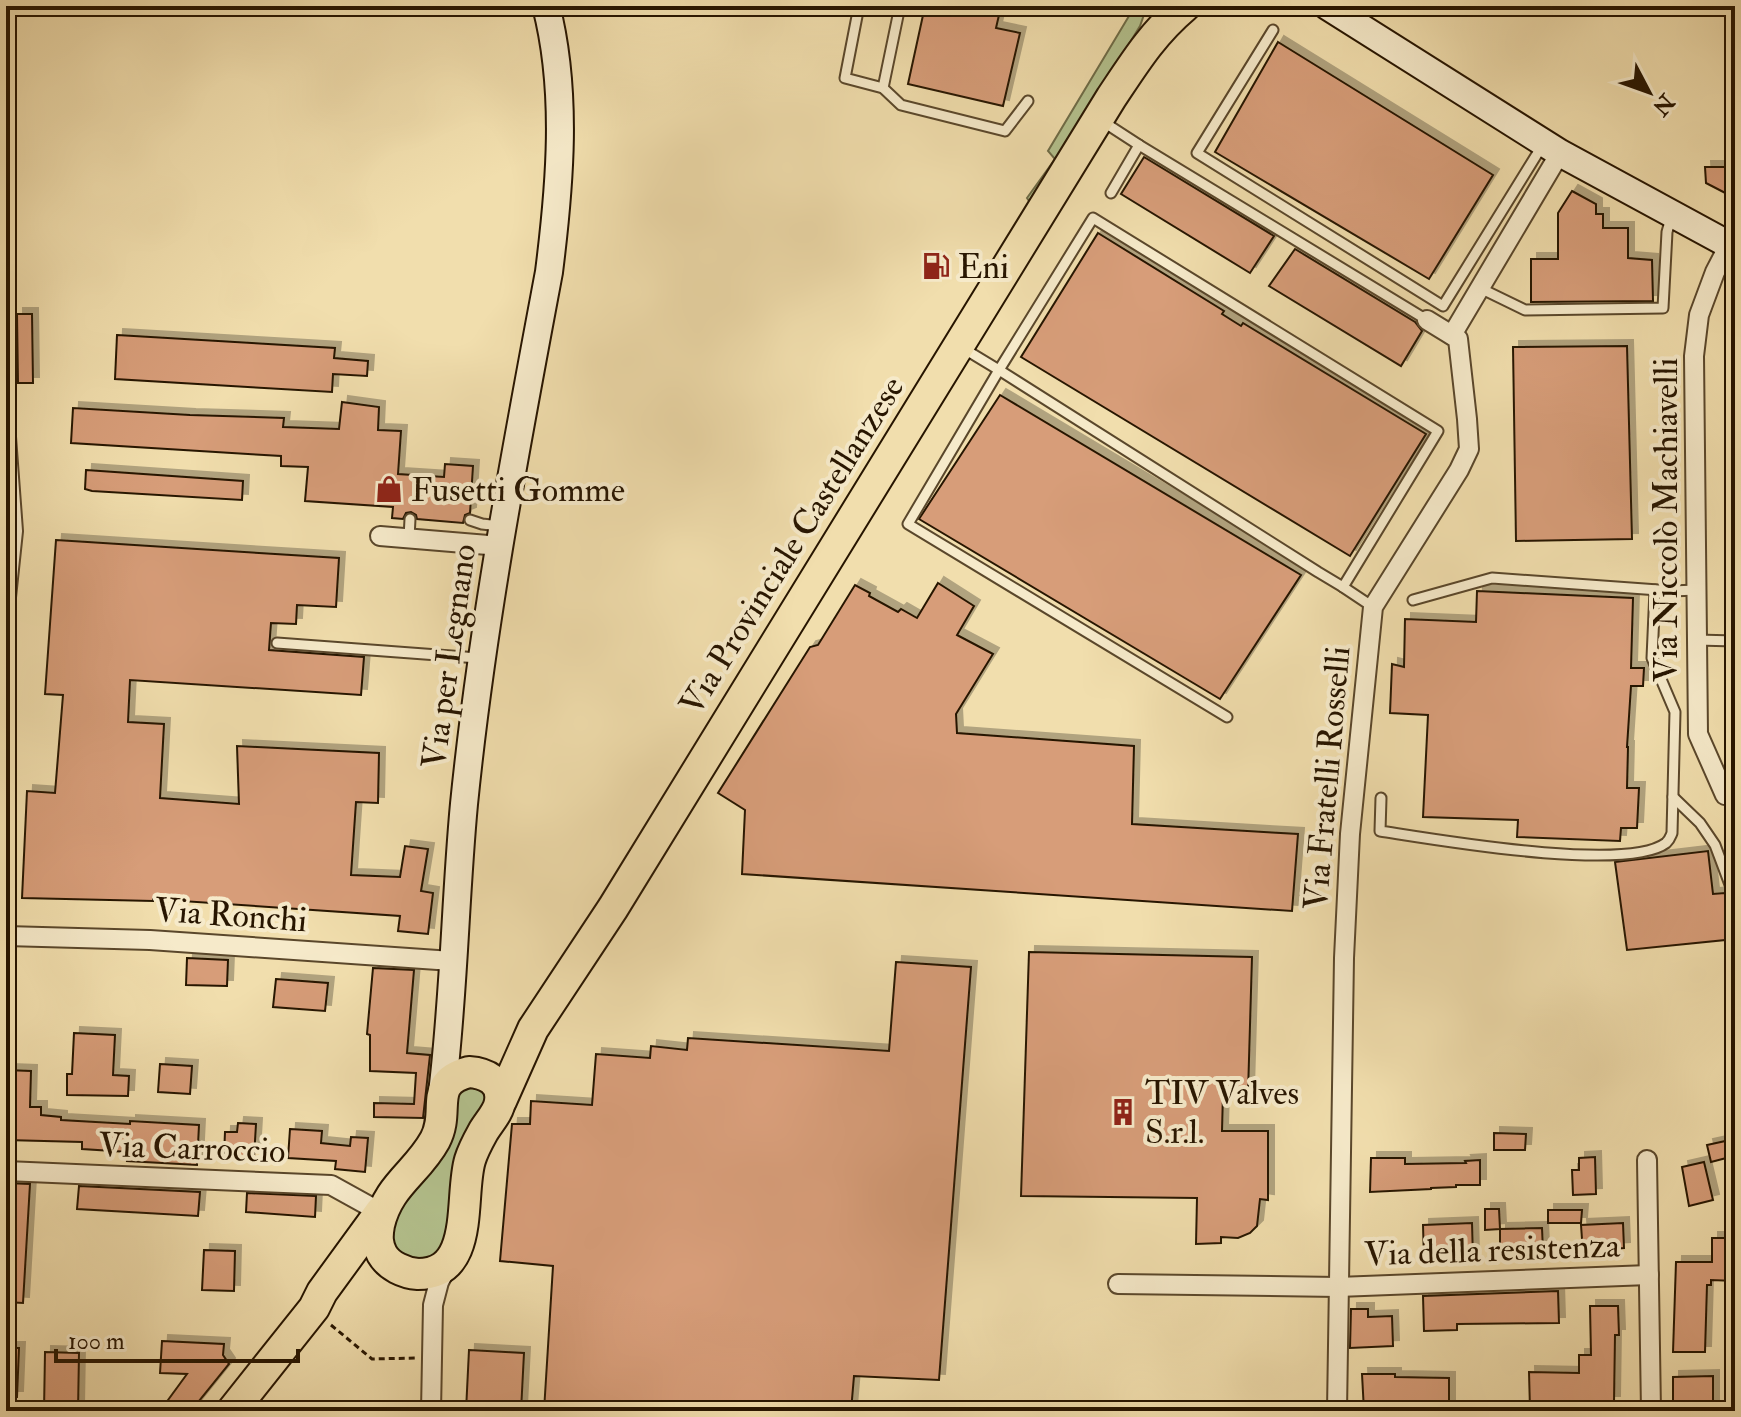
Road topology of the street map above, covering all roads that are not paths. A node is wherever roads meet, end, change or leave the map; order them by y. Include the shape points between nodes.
1 (546, 6) edge
2 (859, 6) edge
3 (900, 6) edge
4 (1159, 6) edge
5 (1185, 6) edge
6 (1327, 6) edge
7 (1273, 30) dead end
8 (1146, 45) junction
9 (883, 88) junction
10 (1028, 101) dead end
11 (1105, 109) junction
12 (1139, 145) junction
13 (1552, 148) junction
14 (1111, 193) dead end
15 (1671, 214) junction
16 (1732, 247) edge
17 (1486, 291) dead end
18 (1427, 320) joint
19 (1452, 335) junction
20 (958, 345) junction
21 (999, 370) junction
22 (6, 437) edge
23 (470, 520) dead end
24 (380, 536) dead end
25 (502, 536) junction
26 (1343, 587) junction
27 (1655, 590) junction
28 (1696, 590) junction
29 (6, 597) edge
30 (1413, 600) dead end
31 (1373, 607) junction
32 (1697, 640) junction
33 (1735, 641) edge
34 (277, 643) dead end
35 (481, 659) junction
36 (1227, 717) dead end
37 (1725, 795) dead end
38 (1673, 797) junction
39 (1381, 798) dead end
40 (1735, 898) edge
41 (6, 936) edge
42 (452, 961) junction
43 (533, 1029) junction
44 (449, 1034) junction
45 (474, 1072) junction
46 (442, 1093) junction
47 (501, 1101) junction
48 (1647, 1160) dead end
49 (6, 1171) edge
50 (376, 1208) junction
51 (452, 1258) junction
52 (407, 1272) junction
53 (1649, 1275) junction
54 (1118, 1284) dead end
55 (1338, 1287) junction
56 (433, 1305) junction
57 (321, 1315) junction
58 (232, 1411) edge
59 (431, 1411) edge
60 (1337, 1411) edge
61 (1651, 1411) edge

1 - 25 street, Via per Legnano via 559,109 554,232
2 - 9 lane via 845,78
3 - 9 lane
4 - 8 main road
5 - 8 main road
6 - 13 street
7 - 13 lane via 1197,153 1443,306
8 - 11 main road, Via Provinciale Castellanzese
9 - 10 lane via 901,105 1005,131
11 - 12 lane
11 - 20 main road, Via Provinciale Castellanzese
12 - 14 lane
12 - 18 lane
13 - 15 street
13 - 19 street
15 - 16 street
15 - 17 lane via 1663,308 1525,310
16 - 28 street, Via Niccolò Machiavelli via 1715,272 1699,315 1694,356
18 - 19 street
19 - 31 street, Via Fratelli Rosselli via 1458,339 1469,449
20 - 21 lane
20 - 43 main road, Via Provinciale Castellanzese via 613,908
21 - 26 lane
21 - 26 lane via 1093,218 1438,431
21 - 36 lane via 908,524
22 - 29 street via 13,531
23 - 25 lane
24 - 25 street via 409,528
25 - 35 street, Via per Legnano
26 - 31 lane
27 - 28 lane
27 - 30 lane via 1492,578
27 - 38 lane via 1652,658 1675,712
28 - 32 street, Via Niccolò Machiavelli
31 - 55 street, Via Fratelli Rosselli via 1344,958
32 - 33 lane
32 - 37 street, Via Niccolò Machiavelli via 1698,734
34 - 35 lane
35 - 42 street, Via per Legnano
38 - 39 lane via 1670,840 1638,852 1596,856 1380,831
38 - 40 lane via 1715,845
41 - 42 street, Via Ronchi via 150,940
42 - 44 street, Via per Legnano
43 - 45 main road, Via Provinciale Castellanzese via 491,1067
43 - 47 main road, Via Provinciale Castellanzese
44 - 45 street, Via per Legnano via 455,1061
44 - 46 street, Via per Legnano
45 - 46 main road, Via Provinciale Castellanzese via 457,1075
45 - 47 main road via 491,1078
46 - 50 main road via 439,1133 429,1152
47 - 51 main road, Via Provinciale Castellanzese via 470,1161 462,1235
48 - 53 street
49 - 50 street, Via Carroccio via 331,1185
50 - 52 main road via 380,1250 385,1260
50 - 57 main road via 322,1292
51 - 52 main road via 433,1271
51 - 56 street
52 - 56 street via 424,1281
52 - 57 main road via 364,1273 321,1303
53 - 55 street, Via della resistenza
53 - 61 street
54 - 55 street
55 - 60 street, Via Fratelli Rosselli
56 - 59 street
57 - 58 main road

